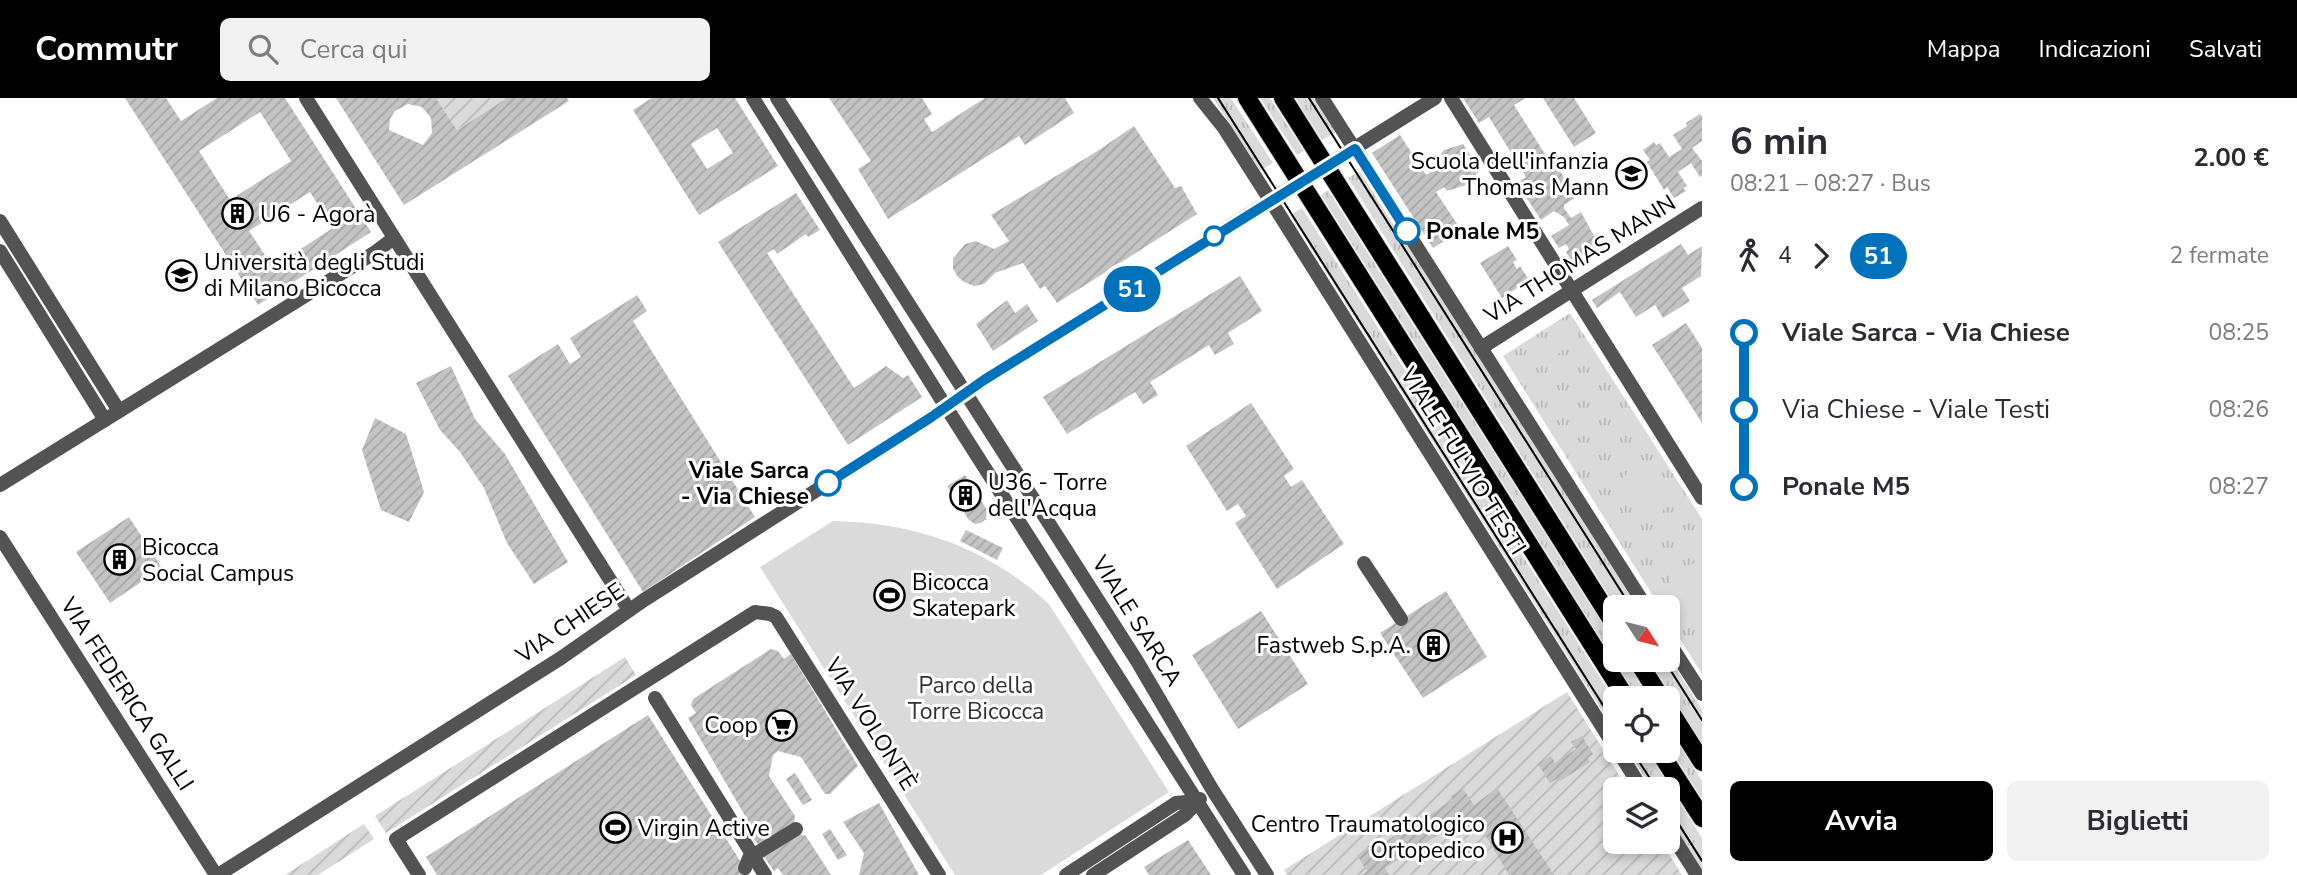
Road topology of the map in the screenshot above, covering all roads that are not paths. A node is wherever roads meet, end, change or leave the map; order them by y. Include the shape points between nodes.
1 (306, 98) edge
2 (753, 98) edge
3 (777, 98) edge
4 (1200, 98) edge
5 (1247, 98) edge
6 (1283, 98) edge
7 (1322, 98) edge
8 (1435, 98) edge
9 (1451, 98) edge
10 (1355, 149) junction
11 (1326, 166) junction
12 (1300, 182) junction
13 (1270, 200) junction
14 (1702, 208) edge
15 (0, 221) edge
16 (394, 238) junction
17 (0, 251) edge
18 (1572, 292) junction
19 (1482, 348) junction
20 (966, 393) junction
21 (946, 407) junction
22 (119, 411) junction
23 (105, 420) junction
24 (0, 485) edge
25 (1702, 498) edge
26 (0, 537) edge
27 (1364, 563) dead end
28 (1638, 595) edge
29 (1603, 606) edge
30 (629, 610) junction
31 (1401, 619) dead end
32 (1680, 660) edge
33 (1618, 686) edge
34 (1702, 694) edge
35 (655, 698) dead end
36 (1680, 727) edge
37 (1603, 728) edge
38 (1702, 762) edge
39 (1667, 763) edge
40 (1212, 789) junction
41 (1197, 801) junction
42 (1702, 818) edge
43 (796, 829) dead end
44 (1680, 849) edge
45 (747, 860) junction
46 (217, 875) edge
47 (419, 875) edge
48 (765, 875) edge
49 (939, 875) edge
50 (1066, 875) edge
51 (1093, 875) edge
52 (1244, 875) edge
53 (1267, 875) edge
54 (1697, 875) edge

1 - 16 street
2 - 21 street, VIALE SARCA
3 - 20 street, VIALE SARCA
4 - 13 street, VIALE FULVIO TESTI
5 - 12 main road, VIALE FULVIO TESTI
6 - 11 main road, VIALE FULVIO TESTI
7 - 10 street
8 - 10 street
9 - 18 street
10 - 11 street
10 - 19 street
11 - 12 main road
11 - 29 main road, VIALE FULVIO TESTI
12 - 13 street
12 - 33 main road, VIALE FULVIO TESTI
13 - 20 street
13 - 37 street, VIALE FULVIO TESTI
14 - 18 street, VIA THOMAS MANN
15 - 22 street
16 - 22 street
16 - 30 street
17 - 23 street
18 - 19 street, VIA THOMAS MANN
18 - 25 street
19 - 28 street
20 - 21 street
20 - 40 street, VIALE SARCA via 1137,661
21 - 30 street, VIA CHIESE
21 - 41 street, VIALE SARCA
22 - 23 street
23 - 24 street
26 - 46 street, VIA FEDERICA GALLI
27 - 31 street
30 - 46 street, VIA CHIESE via 561,658
32 - 34 street
35 - 45 street
36 - 38 main road
39 - 42 main road
40 - 41 street
40 - 53 street, VIALE SARCA
41 - 50 street via 1176,803
41 - 51 street via 1185,815
41 - 52 street, VIALE SARCA
43 - 45 street
44 - 54 street
45 - 48 street
47 - 49 street, VIA VOLONTÈ via 396,839 755,612 776,617

